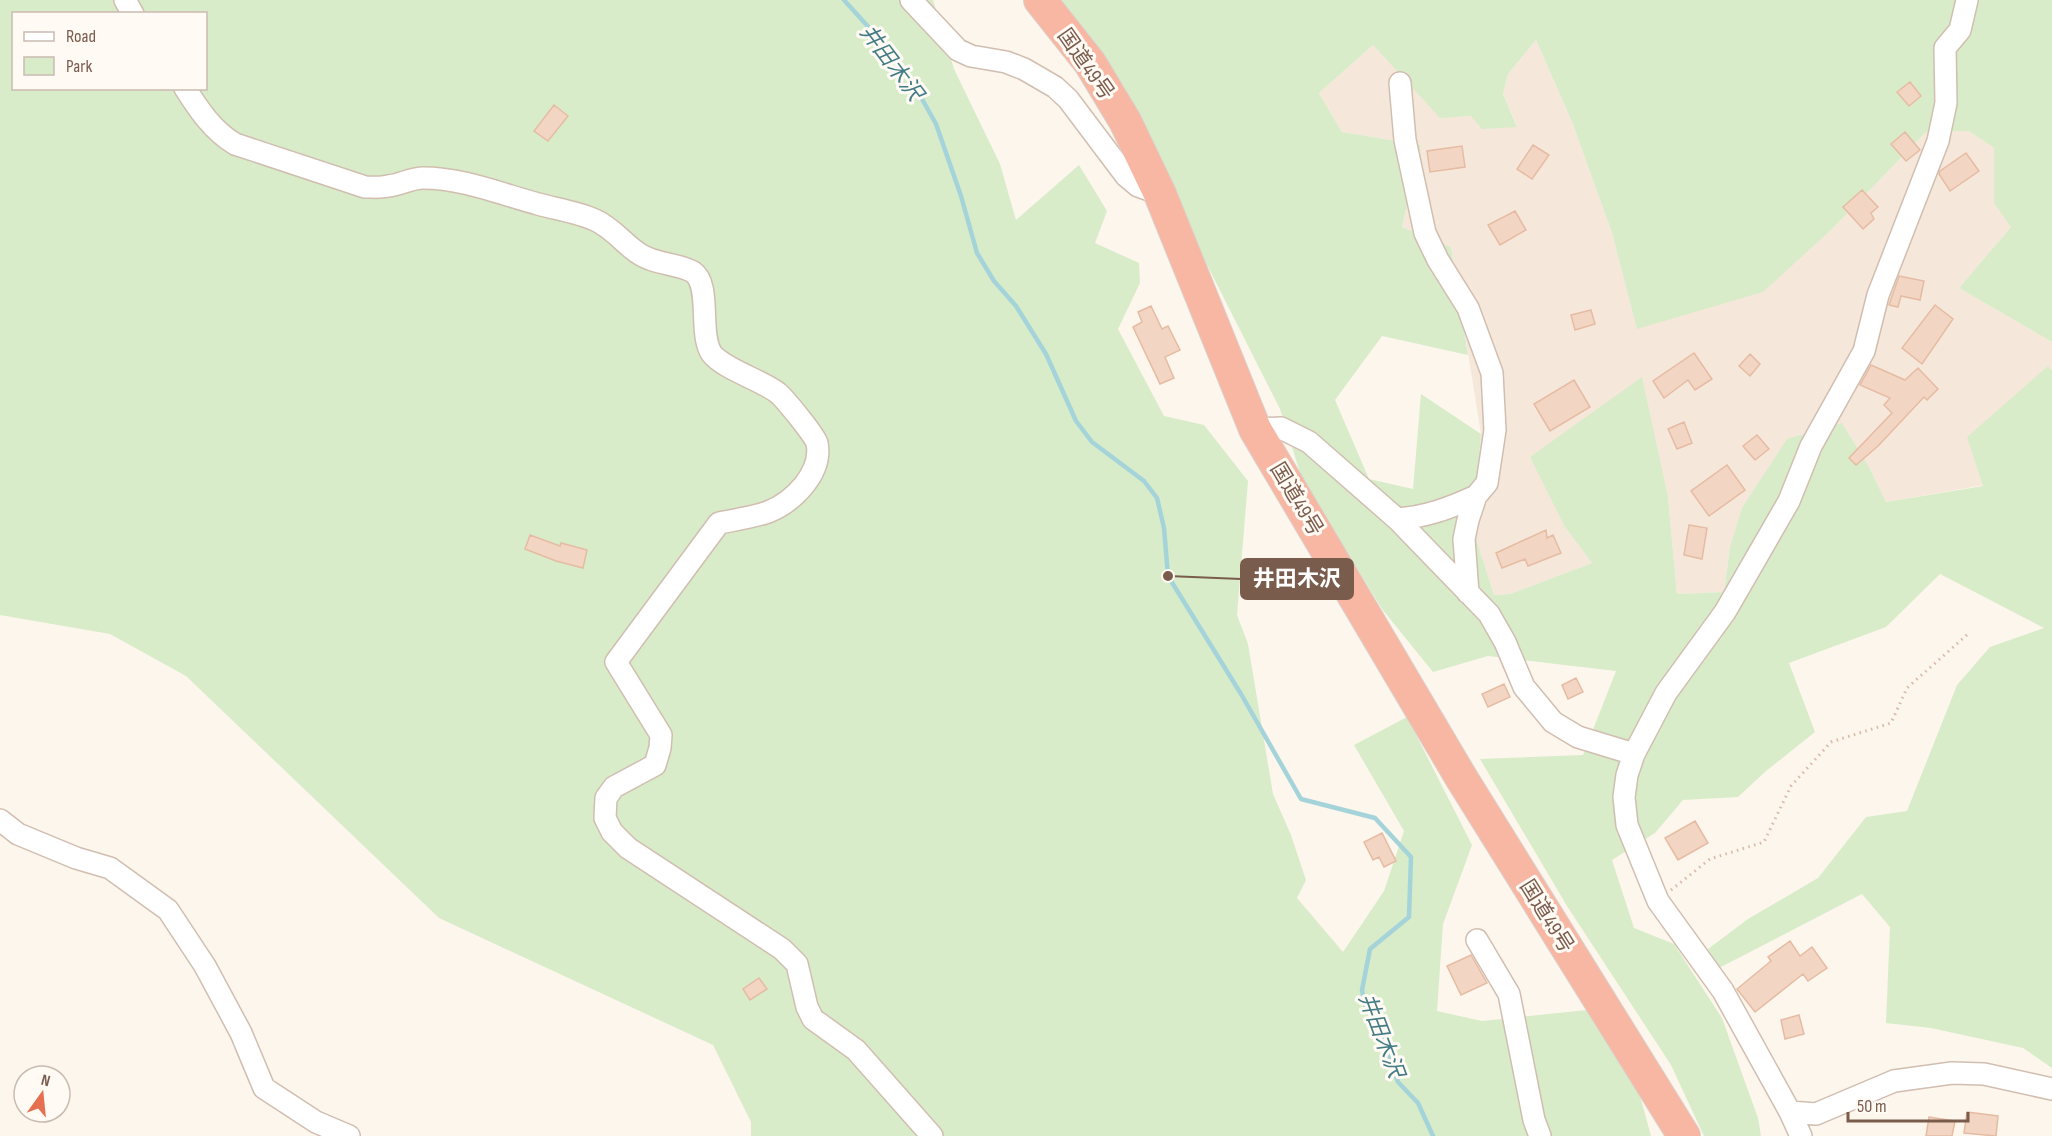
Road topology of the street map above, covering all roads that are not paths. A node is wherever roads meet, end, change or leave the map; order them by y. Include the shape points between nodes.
1 (911, 0) edge
2 (1040, 0) edge
3 (1967, 0) edge
4 (1400, 83) dead end
5 (186, 90) edge
6 (1160, 194) junction
7 (1255, 429) junction
8 (1476, 496) junction
9 (1397, 519) junction
10 (1468, 593) junction
11 (1634, 754) junction
12 (0, 820) edge
13 (1477, 940) dead end
14 (2052, 1089) edge
15 (1790, 1112) junction
16 (349, 1136) edge
17 (932, 1136) edge
18 (1540, 1136) edge
19 (1684, 1136) edge
20 (1801, 1136) edge

1 - 6 street via 958,50 1006,62 1055,87 1126,176 1138,186
2 - 6 highway, 国道49号 via 1090,63 1125,121
3 - 11 street via 1960,30 1945,48 1946,103 1938,141 1878,295 1864,351 1811,447 1789,501 1731,602 1666,693
4 - 8 street via 1405,140 1425,233 1468,308 1492,373 1496,430 1487,483
5 - 17 street via 221,136 235,144 365,187 387,187 421,177 451,180 573,213 595,220 637,253 689,270 701,284 711,353 780,395 817,441 812,475 801,490 766,513 719,524 616,662 662,735 656,765 614,787 606,798 605,818 628,848 782,949 797,964 813,1019 856,1050
6 - 7 highway, 国道49号
7 - 9 street via 1281,428 1309,442
7 - 19 highway, 国道49号 via 1462,779
8 - 9 street via 1442,511
8 - 10 street via 1464,539
9 - 10 street
10 - 11 street via 1489,614 1524,687 1553,722 1578,737
11 - 15 street via 1624,797 1627,825 1658,901 1723,991
12 - 16 street via 18,834 110,868 168,910 205,966 241,1033 264,1088 316,1122
13 - 18 street via 1509,994
14 - 15 street via 1984,1074 1952,1073 1894,1081 1816,1114
15 - 20 street

